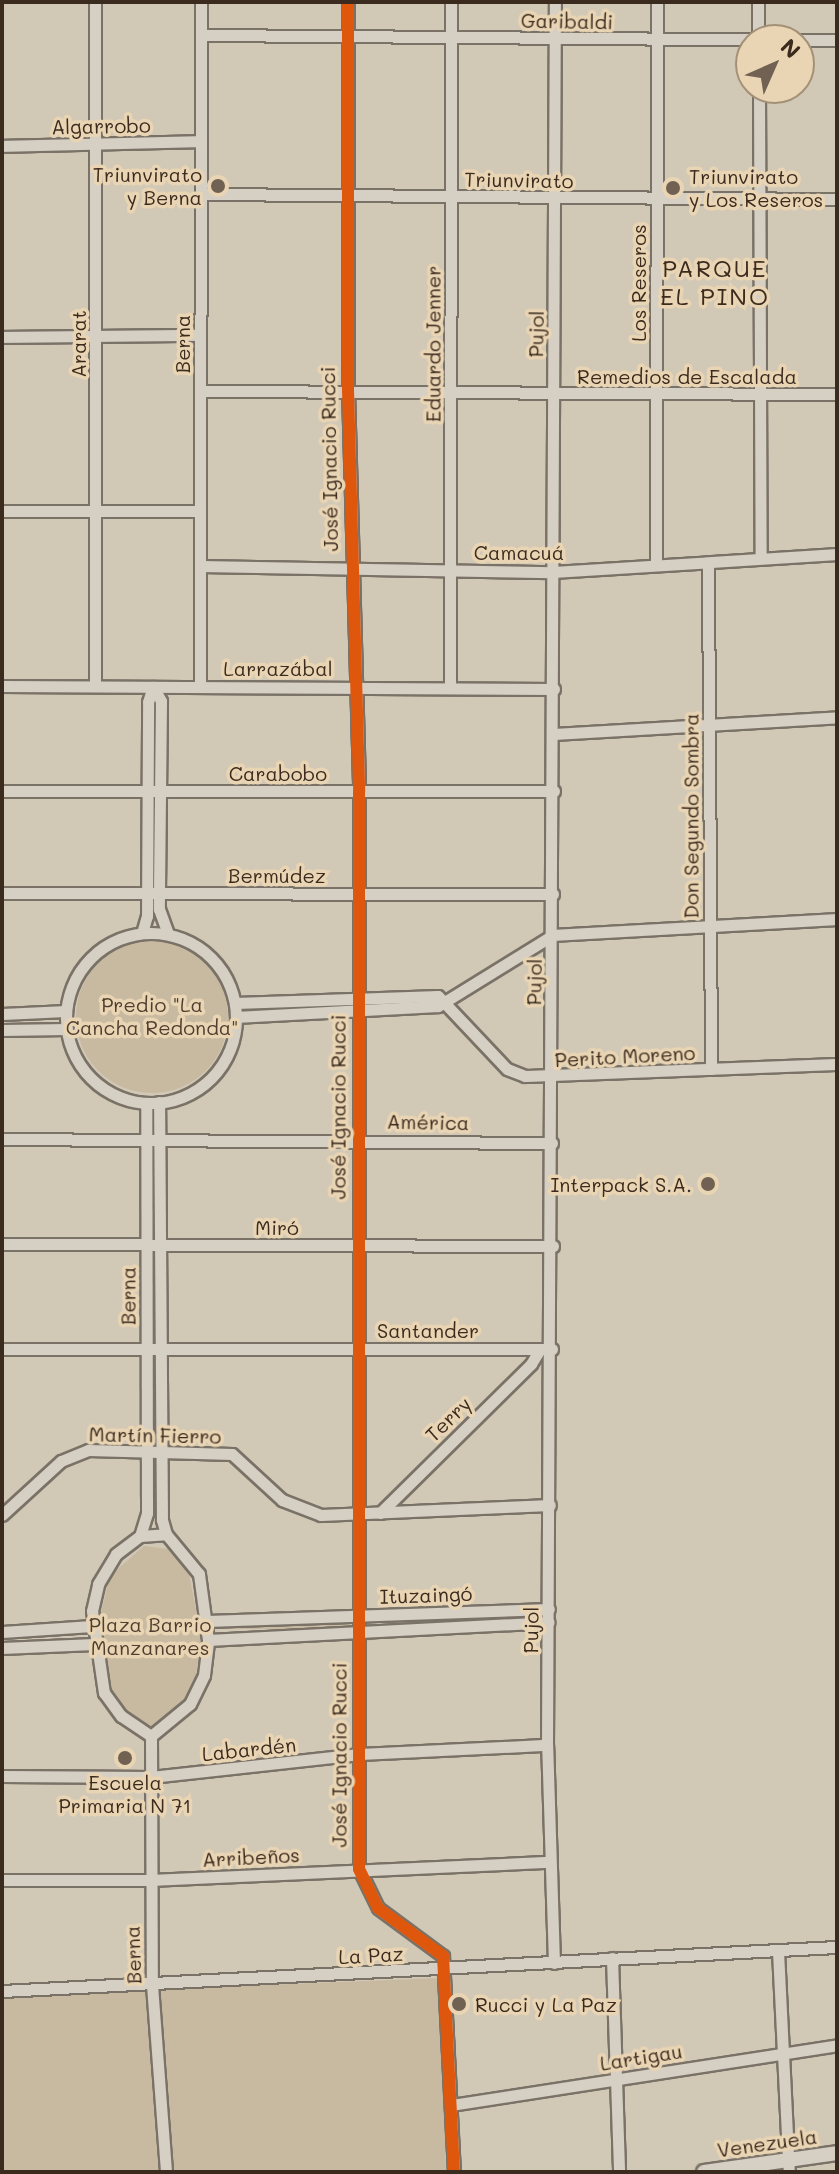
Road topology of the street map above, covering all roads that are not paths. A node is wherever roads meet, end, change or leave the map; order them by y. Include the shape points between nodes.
1 (95, 2) edge
2 (201, 2) edge
3 (348, 2) edge
4 (451, 2) edge
5 (555, 2) edge
6 (657, 2) edge
7 (758, 2) edge
8 (758, 24) edge
9 (201, 35) junction
10 (348, 37) junction
11 (451, 38) junction
12 (555, 39) junction
13 (658, 40) junction
14 (735, 40) edge
15 (815, 40) edge
16 (837, 40) edge
17 (759, 104) edge
18 (200, 141) junction
19 (94, 145) junction
20 (2, 146) edge
21 (201, 194) junction
22 (348, 196) junction
23 (450, 198) junction
24 (555, 199) junction
25 (657, 199) junction
26 (762, 199) junction
27 (837, 199) edge
28 (200, 335) junction
29 (97, 336) junction
30 (2, 337) edge
31 (348, 390) junction
32 (200, 391) junction
33 (451, 391) junction
34 (553, 394) junction
35 (837, 394) edge
36 (655, 395) junction
37 (760, 395) junction
38 (2, 511) edge
39 (96, 511) junction
40 (200, 511) junction
41 (837, 554) edge
42 (761, 557) junction
43 (708, 563) junction
44 (656, 565) junction
45 (200, 566) junction
46 (350, 567) junction
47 (451, 570) junction
48 (553, 572) junction
49 (2, 686) edge
50 (95, 686) junction
51 (200, 686) junction
52 (153, 687) junction
53 (357, 687) junction
54 (450, 687) junction
55 (554, 689) junction
56 (837, 717) edge
57 (710, 726) junction
58 (555, 734) junction
59 (146, 790) junction
60 (160, 790) junction
61 (2, 791) edge
62 (554, 791) junction
63 (359, 792) junction
64 (153, 892) junction
65 (2, 893) edge
66 (358, 893) junction
67 (553, 894) junction
68 (837, 919) edge
69 (709, 926) junction
70 (142, 933) junction
71 (168, 934) junction
72 (553, 935) junction
73 (448, 1001) junction
74 (235, 1003) junction
75 (358, 1006) junction
76 (66, 1011) junction
77 (2, 1014) edge
78 (236, 1017) junction
79 (67, 1029) junction
80 (2, 1030) edge
81 (837, 1064) edge
82 (711, 1069) junction
83 (551, 1078) junction
84 (152, 1102) junction
85 (2, 1139) edge
86 (146, 1140) junction
87 (159, 1140) junction
88 (358, 1142) junction
89 (552, 1143) junction
90 (2, 1244) edge
91 (146, 1245) junction
92 (159, 1245) junction
93 (358, 1245) junction
94 (553, 1246) junction
95 (145, 1347) junction
96 (159, 1347) junction
97 (2, 1349) edge
98 (546, 1349) junction
99 (359, 1350) junction
100 (146, 1451) junction
101 (160, 1451) junction
102 (550, 1505) junction
103 (380, 1513) junction
104 (2, 1515) edge
105 (357, 1515) junction
106 (166, 1534) junction
107 (140, 1536) junction
108 (549, 1609) junction
109 (359, 1615) junction
110 (207, 1621) junction
111 (549, 1622) junction
112 (92, 1626) junction
113 (2, 1632) edge
114 (359, 1632) junction
115 (208, 1640) junction
116 (94, 1644) junction
117 (2, 1648) edge
118 (151, 1736) junction
119 (547, 1745) junction
120 (360, 1754) junction
121 (2, 1776) edge
122 (151, 1777) junction
123 (550, 1862) junction
124 (359, 1869) junction
125 (2, 1880) edge
126 (150, 1880) junction
127 (837, 1947) edge
128 (778, 1951) junction
129 (612, 1958) junction
130 (554, 1963) junction
131 (446, 1969) junction
132 (152, 1985) junction
133 (2, 1991) edge
134 (837, 2045) edge
135 (782, 2054) junction
136 (616, 2079) junction
137 (451, 2105) junction
138 (837, 2153) edge
139 (789, 2166) edge
140 (166, 2172) edge
141 (454, 2172) edge
142 (619, 2172) edge
143 (704, 2172) edge

1 - 19 street, Ararat
2 - 9 street, Berna
3 - 10 street, José Ignacio Rucci
4 - 11 street, Eduardo Jenner
5 - 12 street, Pujol
6 - 13 street, Los Reseros
7 - 8 street
9 - 10 street, Garibaldi
9 - 18 street, Berna
10 - 11 street, Garibaldi
10 - 22 street, José Ignacio Rucci
11 - 12 street, Garibaldi
11 - 23 street, Eduardo Jenner
12 - 13 street, Garibaldi
12 - 24 street, Pujol
13 - 14 street, Garibaldi
13 - 25 street, Los Reseros
15 - 16 street, Garibaldi
17 - 26 street
18 - 19 street, Algarrobo
18 - 21 street, Berna
19 - 20 street, Algarrobo
19 - 29 street, Ararat
21 - 22 street, Triunvirato
21 - 28 street, Berna
22 - 23 street, Triunvirato
22 - 31 street, José Ignacio Rucci
23 - 24 street, Triunvirato
23 - 33 street, Eduardo Jenner
24 - 25 street, Triunvirato
24 - 34 street, Pujol
25 - 26 street, Triunvirato
25 - 36 street, Los Reseros
26 - 27 street, Triunvirato
26 - 37 street
28 - 29 street
28 - 32 street, Berna
29 - 30 street
29 - 39 street, Ararat
31 - 32 street, Remedios de Escalada
31 - 33 street, Remedios de Escalada
31 - 46 street, José Ignacio Rucci
32 - 40 street, Berna
33 - 34 street, Remedios de Escalada
33 - 47 street, Eduardo Jenner
34 - 36 street, Remedios de Escalada
34 - 48 street, Pujol
35 - 37 street, Remedios de Escalada
36 - 37 street, Remedios de Escalada
36 - 44 street, Los Reseros
37 - 42 street
38 - 39 street
39 - 40 street
39 - 50 street, Ararat
40 - 45 street, Berna
41 - 42 street, Camacuá
42 - 43 street, Camacuá
43 - 44 street, Camacuá
43 - 57 street, Don Segundo Sombra
44 - 48 street, Camacuá
45 - 46 street, Camacuá
45 - 51 street, Berna
46 - 47 street, Camacuá
46 - 53 street, José Ignacio Rucci
47 - 48 street, Camacuá
47 - 54 street, Eduardo Jenner
48 - 55 street, Pujol
49 - 50 street, Larrazábal
50 - 52 street, Larrazábal
51 - 52 street, Larrazábal
51 - 53 street, Larrazábal
52 - 59 street
52 - 60 street via 161,701
53 - 54 street, Larrazábal
53 - 63 street, José Ignacio Rucci
54 - 55 street, Larrazábal
55 - 58 street, Pujol
56 - 57 street
57 - 58 street
57 - 69 street, Don Segundo Sombra
58 - 62 street, Pujol
59 - 60 street, Carabobo
59 - 61 street, Carabobo
59 - 64 street
60 - 63 street, Carabobo
60 - 64 street
62 - 63 street, Carabobo
62 - 67 street, Pujol
63 - 66 street, José Ignacio Rucci
64 - 65 street, Bermúdez
64 - 66 street, Bermúdez
64 - 70 street
64 - 71 street
66 - 67 street, Bermúdez
66 - 75 street, José Ignacio Rucci
67 - 72 street, Pujol
68 - 69 street
69 - 72 street
69 - 82 street, Don Segundo Sombra
70 - 71 street
70 - 76 street via 95,953 72,985
71 - 74 street via 212,958
72 - 73 street
72 - 83 street, Pujol
73 - 75 street via 438,996
73 - 83 street, Perito Moreno via 507,1069
74 - 75 street
74 - 78 street
75 - 78 street
75 - 88 street, José Ignacio Rucci
76 - 77 street
76 - 79 street
78 - 84 street via 228,1054 214,1075 183,1097
79 - 80 street
79 - 84 street via 89,1075 109,1091
81 - 82 street, Perito Moreno
82 - 83 street, Perito Moreno
83 - 89 street, Pujol
84 - 86 street, Berna
84 - 87 street, Berna
85 - 86 street, América
86 - 87 street, América
86 - 91 street, Berna
87 - 88 street, América
87 - 92 street, Berna
88 - 89 street, América
88 - 93 street, José Ignacio Rucci
89 - 94 street, Pujol
90 - 91 street, Miró
91 - 92 street, Miró
91 - 95 street, Berna
92 - 93 street, Miró
92 - 96 street, Berna
93 - 94 street, Miró
93 - 99 street, José Ignacio Rucci
94 - 98 street, Pujol
95 - 96 street, Santander
95 - 97 street, Santander
95 - 100 street, Berna
96 - 99 street, Santander
96 - 101 street, Berna
98 - 99 street, Santander
98 - 102 street, Pujol
98 - 103 street, Terry
99 - 105 street, José Ignacio Rucci
100 - 101 street, Martín Fierro
100 - 104 street, Martín Fierro via 88,1450 69,1456
100 - 107 street, Berna via 147,1513
101 - 105 street, Martín Fierro via 232,1454 293,1507 313,1514
101 - 106 street, Berna
102 - 103 street, Martín Fierro
102 - 108 street, Pujol
103 - 105 street, Martín Fierro
105 - 109 street, José Ignacio Rucci
106 - 107 street
106 - 110 street via 199,1574
107 - 112 street via 103,1572
108 - 109 street, Ituzaingó
108 - 111 street, Pujol
109 - 110 street, Ituzaingó
109 - 114 street, José Ignacio Rucci
110 - 115 street
111 - 114 street, Ituzaingó
111 - 119 street, Pujol
112 - 113 street
112 - 116 street
114 - 115 street, Ituzaingó
114 - 120 street, José Ignacio Rucci
115 - 118 street via 204,1675 190,1704
116 - 117 street
116 - 118 street via 110,1704
118 - 122 street, Berna
119 - 120 street, Labardén
119 - 123 street, Pujol
120 - 122 street, Labardén
120 - 124 street, José Ignacio Rucci
121 - 122 street, Labardén
122 - 126 street, Berna
123 - 124 street, Arribeños
123 - 130 street, Pujol
124 - 126 street, Arribeños
124 - 131 street, José Ignacio Rucci via 378,1908 438,1948
125 - 126 street, Arribeños
126 - 132 street, Berna
127 - 128 street, La Paz
128 - 129 street, La Paz
128 - 135 street
129 - 130 street, La Paz
129 - 136 street
130 - 131 street, La Paz
131 - 132 street, La Paz
131 - 137 street
132 - 133 street, La Paz
132 - 140 street, Berna
134 - 135 street, Lartigau
135 - 136 street, Lartigau
135 - 139 street
136 - 137 street, Lartigau
136 - 142 street
137 - 141 street
138 - 139 main road, Venezuela
139 - 143 main road, Venezuela

